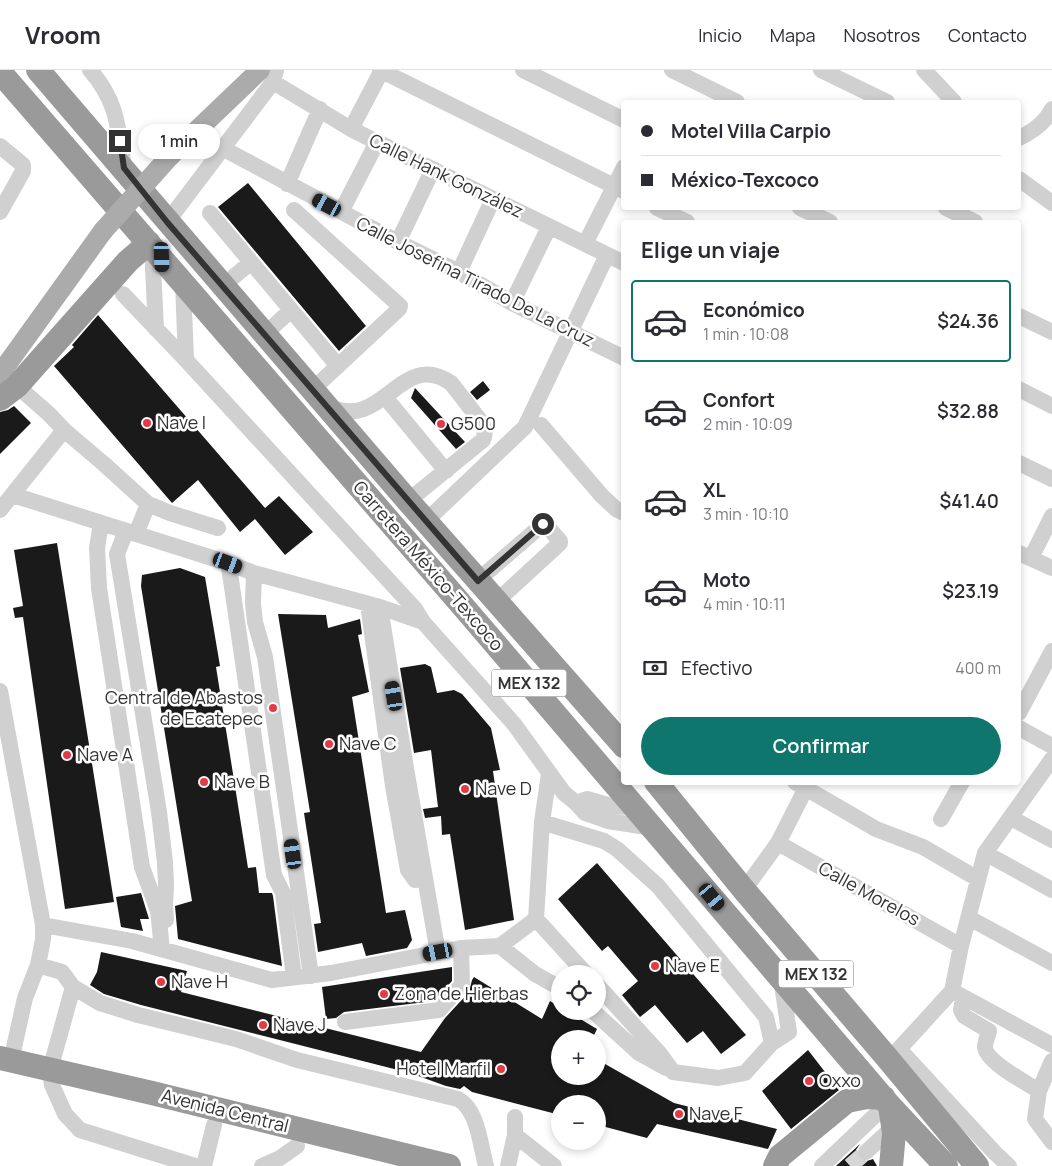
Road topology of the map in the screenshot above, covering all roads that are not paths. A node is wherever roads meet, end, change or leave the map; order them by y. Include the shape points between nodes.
1 (38, 70) edge
2 (90, 70) edge
3 (381, 70) edge
4 (522, 70) edge
5 (672, 70) edge
6 (821, 70) edge
7 (924, 70) edge
8 (0, 72) edge
9 (261, 74) edge
10 (733, 100) edge
11 (883, 100) edge
12 (952, 100) edge
13 (320, 109) junction
14 (1052, 109) edge
15 (621, 119) edge
16 (351, 129) junction
17 (1021, 137) edge
18 (377, 142) junction
19 (0, 146) edge
20 (222, 148) junction
21 (124, 168) junction
22 (433, 169) junction
23 (1021, 180) edge
24 (287, 184) junction
25 (619, 189) edge
26 (493, 199) junction
27 (1052, 203) edge
28 (294, 210) dead end
29 (661, 210) edge
30 (804, 210) edge
31 (950, 210) edge
32 (0, 212) edge
33 (341, 212) junction
34 (210, 214) dead end
35 (683, 220) edge
36 (826, 220) edge
37 (971, 220) edge
38 (167, 222) junction
39 (549, 228) junction
40 (398, 242) junction
41 (585, 244) junction
42 (158, 252) junction
43 (608, 255) junction
44 (250, 262) junction
45 (621, 262) edge
46 (459, 272) junction
47 (183, 282) junction
48 (223, 286) junction
49 (123, 294) dead end
50 (512, 303) junction
51 (291, 310) junction
52 (1021, 317) edge
53 (160, 332) junction
54 (1052, 332) edge
55 (572, 333) junction
56 (264, 335) junction
57 (621, 357) edge
58 (186, 360) junction
59 (338, 366) junction
60 (6, 386) edge
61 (1021, 390) edge
62 (318, 397) junction
63 (385, 397) junction
64 (1052, 406) edge
65 (541, 424) dead end
66 (64, 430) junction
67 (1021, 464) edge
68 (446, 470) junction
69 (1052, 479) edge
70 (13, 495) junction
71 (408, 501) junction
72 (148, 504) junction
73 (0, 510) edge
74 (621, 512) edge
75 (1052, 516) edge
76 (426, 522) junction
77 (101, 523) junction
78 (218, 528) dead end
79 (131, 532) junction
80 (1025, 555) edge
81 (228, 563) junction
82 (1052, 568) edge
83 (254, 573) junction
84 (491, 596) junction
85 (374, 605) junction
86 (467, 611) junction
87 (423, 622) junction
88 (484, 631) junction
89 (1052, 651) edge
90 (0, 691) edge
91 (1021, 709) edge
92 (1021, 729) edge
93 (621, 743) edge
94 (1052, 746) edge
95 (1052, 759) edge
96 (549, 774) junction
97 (658, 785) edge
98 (801, 785) edge
99 (960, 785) edge
100 (576, 803) junction
101 (636, 808) junction
102 (1012, 818) junction
103 (941, 819) dead end
104 (542, 822) junction
105 (652, 828) junction
106 (1052, 840) edge
107 (778, 843) junction
108 (985, 853) junction
109 (978, 880) junction
110 (280, 886) junction
111 (298, 887) junction
112 (744, 890) junction
113 (1052, 890) edge
114 (161, 908) junction
115 (536, 918) junction
116 (968, 918) junction
117 (43, 925) junction
118 (500, 946) junction
119 (961, 946) junction
120 (461, 948) junction
121 (166, 951) junction
122 (438, 952) junction
123 (1052, 963) edge
124 (38, 965) junction
125 (578, 965) edge
126 (776, 972) junction
127 (311, 976) junction
128 (294, 978) junction
129 (551, 983) edge
130 (74, 987) junction
131 (957, 994) junction
132 (606, 995) edge
133 (603, 1020) edge
134 (345, 1022) dead end
135 (778, 1039) junction
136 (1052, 1045) edge
137 (894, 1054) junction
138 (1052, 1061) edge
139 (4, 1064) edge
140 (673, 1072) junction
141 (51, 1078) junction
142 (1039, 1091) junction
143 (889, 1108) junction
144 (516, 1118) dead end
145 (214, 1125) junction
146 (515, 1134) junction
147 (1052, 1142) edge
148 (298, 1146) junction
149 (866, 1152) tunnel mouth
150 (984, 1162) edge
151 (894, 1163) edge
152 (195, 1166) edge
153 (204, 1166) edge
154 (262, 1166) edge
155 (381, 1166) edge
156 (449, 1166) edge
157 (486, 1166) edge
158 (508, 1166) edge
159 (554, 1166) edge
160 (775, 1166) edge
161 (822, 1166) edge
162 (946, 1166) edge
163 (1010, 1166) edge

1 - 21 highway, MEX 132
2 - 21 street via 102,83 113,104
3 - 16 street
3 - 25 street
4 - 15 street
5 - 10 street
6 - 11 street
7 - 12 street
8 - 42 highway, MEX 132
9 - 13 street, Calle Hank González
9 - 20 street
9 - 60 main road, bridge via 170,156 103,231
13 - 16 street, Calle Hank González
13 - 24 street
14 - 17 street via 1032,132
16 - 18 street, Calle Hank González
18 - 22 street, Calle Hank González
18 - 33 street
19 - 32 street via 23,164 23,171
20 - 24 street, Calle Josefina Tirado De La Cruz
20 - 38 street
21 - 38 highway, MEX 132
22 - 26 street, Calle Hank González
22 - 40 street
23 - 27 street
24 - 33 street, Calle Josefina Tirado De La Cruz
25 - 41 street
26 - 39 street, Calle Hank González
26 - 46 street
28 - 59 street via 400,306
29 - 35 street
30 - 36 street
31 - 37 street
33 - 40 street, Calle Josefina Tirado De La Cruz
34 - 44 street
38 - 48 highway, Carretera México-Texcoco / MEX 132
39 - 41 street, Calle Hank González
39 - 50 street
40 - 46 street, Calle Josefina Tirado De La Cruz
41 - 43 street, Calle Hank González
42 - 47 highway, Carretera México-Texcoco / MEX 132
42 - 53 street
42 - 60 highway via 128,261
43 - 45 street, Calle Hank González
43 - 55 street
44 - 48 street
44 - 51 street
46 - 50 street, Calle Josefina Tirado De La Cruz
47 - 58 street
47 - 86 highway, Carretera México-Texcoco / MEX 132
48 - 56 highway, Carretera México-Texcoco / MEX 132
49 - 53 street
50 - 55 street, Calle Josefina Tirado De La Cruz
51 - 56 street
51 - 59 street
52 - 54 street
53 - 58 street
55 - 57 street, Calle Josefina Tirado De La Cruz
55 - 76 street via 525,428
56 - 62 highway, Carretera México-Texcoco / MEX 132
58 - 87 street via 415,609
59 - 62 street
60 - 66 street via 50,415
61 - 64 street
62 - 63 street via 344,412 359,411
62 - 71 highway, Carretera México-Texcoco / MEX 132
63 - 68 street
63 - 68 street via 417,375 432,374 451,383 482,423 485,434 483,440
65 - 74 street via 602,496
66 - 70 street
66 - 72 street
67 - 69 street
68 - 71 street
70 - 73 street
70 - 77 street
71 - 76 highway, Carretera México-Texcoco / MEX 132
72 - 78 street
72 - 79 street
75 - 80 street
76 - 84 highway, Carretera México-Texcoco / MEX 132
77 - 79 street
77 - 114 street via 97,548 99,588 142,867
79 - 81 street
79 - 114 street via 117,554 159,812 166,885
80 - 82 street
81 - 83 street
81 - 110 street via 274,875
83 - 85 street
83 - 111 street via 254,613 265,656
84 - 86 highway via 483,607
84 - 88 highway via 496,610 483,622
84 - 93 highway, Carretera México-Texcoco / MEX 132
85 - 87 street
85 - 122 street
86 - 88 highway, Carretera México-Texcoco / MEX 132
87 - 96 street via 514,724
88 - 101 highway, Carretera México-Texcoco / MEX 132
89 - 91 street
90 - 117 street
92 - 94 street
95 - 102 street
96 - 100 street
96 - 104 street
97 - 112 highway, MEX 132
98 - 107 street
98 - 109 street via 876,829 923,847
99 - 103 street
100 - 101 street via 587,799 608,806
100 - 105 street via 585,813 606,820
101 - 105 highway, Carretera México-Texcoco / MEX 132
102 - 106 street
102 - 108 street
104 - 115 street
104 - 135 street via 604,841 658,886 766,1017
105 - 126 highway, Carretera México-Texcoco / MEX 132
107 - 112 street
107 - 119 street, Calle Morelos
108 - 109 street
108 - 113 street
109 - 116 street
110 - 111 street
110 - 128 street
111 - 127 street
112 - 137 highway, MEX 132
114 - 121 street
115 - 118 street
115 - 125 street
116 - 119 street
116 - 123 street
117 - 121 street via 132,941
117 - 124 street
118 - 120 street
118 - 129 street
119 - 131 street
120 - 122 street
120 - 134 street via 462,985 439,1010
121 - 128 street via 272,980
122 - 127 street
124 - 130 street via 62,972
124 - 139 street
126 - 135 street
126 - 143 highway, Carretera México-Texcoco / MEX 132
127 - 128 street
130 - 141 street
130 - 157 street via 100,1003 138,1015 236,1039 297,1060 458,1099 466,1103 472,1113
131 - 136 street
131 - 137 street
131 - 142 street via 964,1016 989,1031 985,1047 993,1061
132 - 140 street
133 - 140 street via 639,1053
135 - 140 street via 745,1073 718,1078
137 - 150 highway, MEX 132
138 - 142 street
139 - 141 highway, Avenida Central
141 - 145 highway, Avenida Central
141 - 152 street via 65,1114 80,1130
141 - 156 highway, Avenida Central via 152,1093
142 - 147 street via 1035,1119
143 - 149 street
143 - 151 highway
143 - 160 highway via 867,1097 847,1101 785,1152
143 - 161 street
143 - 162 highway, Carretera México-Texcoco / MEX 132
144 - 146 street
145 - 148 highway, Avenida Central
145 - 153 street
146 - 158 street
146 - 159 street
148 - 154 street
148 - 155 highway, Avenida Central
150 - 163 street

